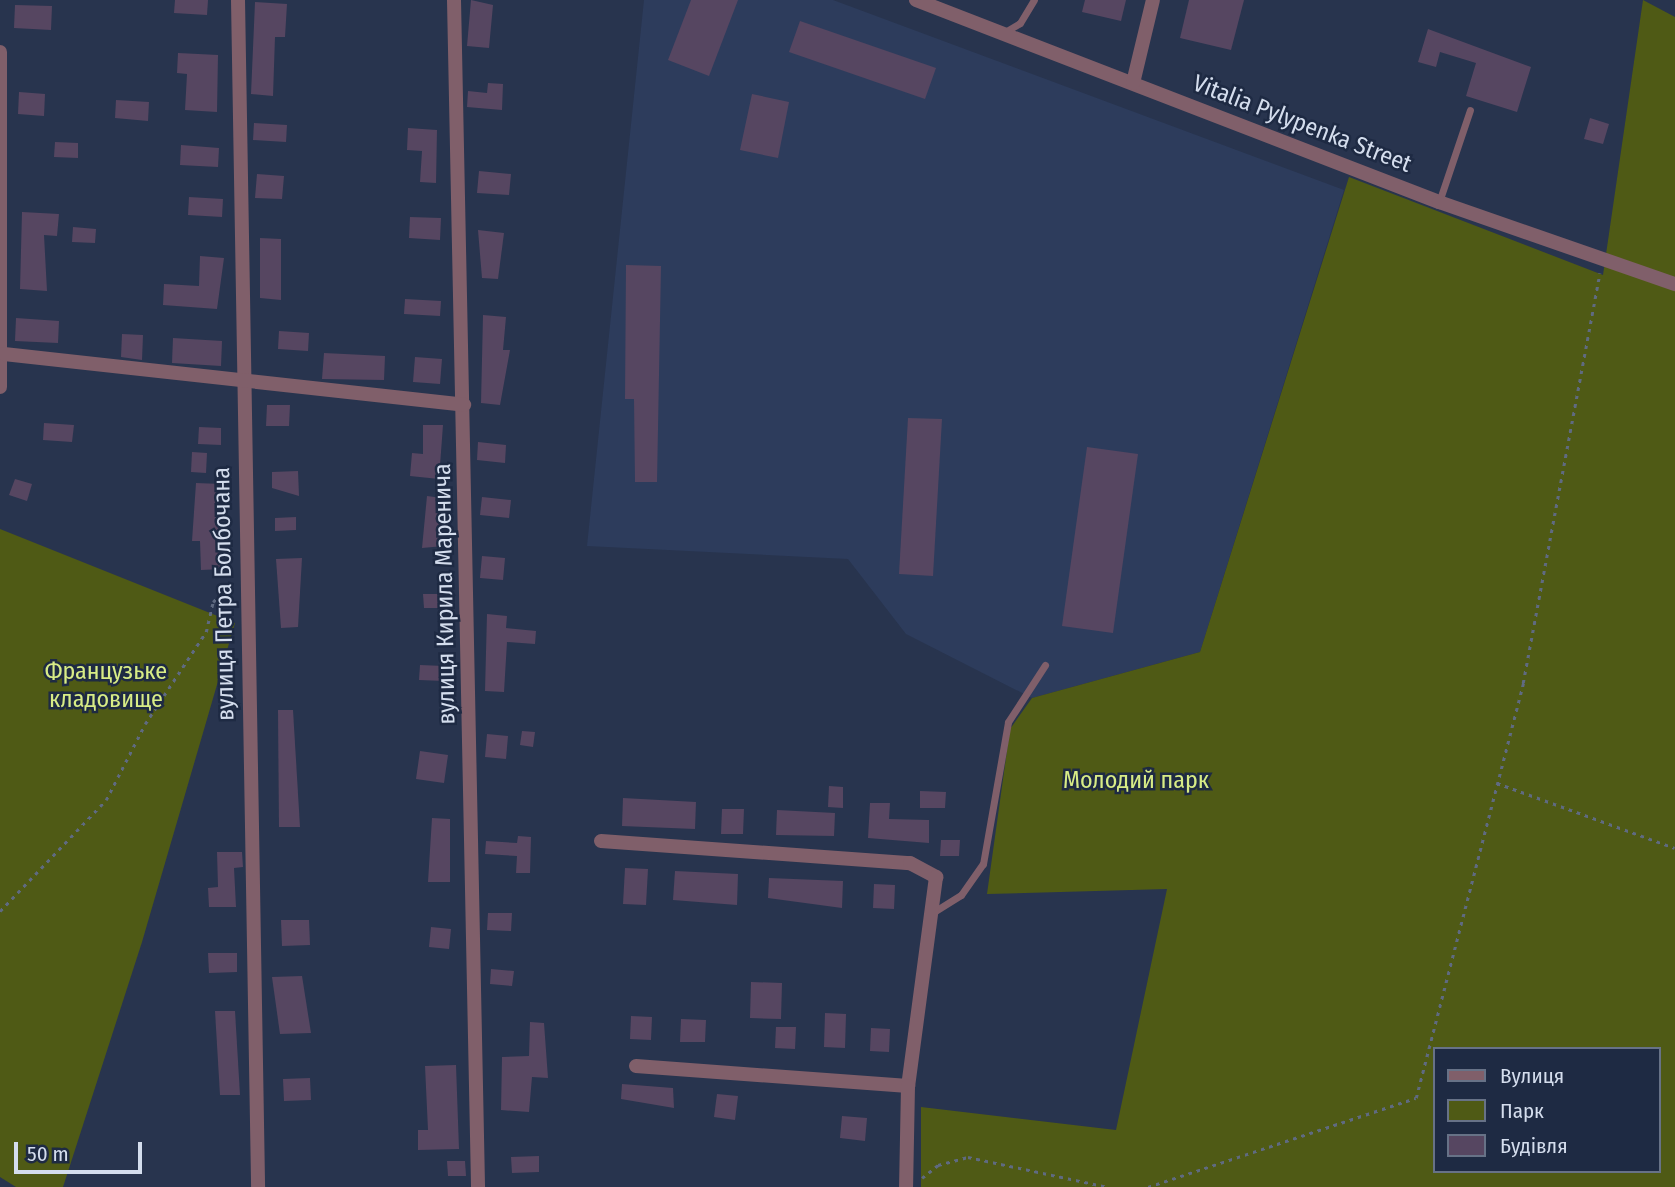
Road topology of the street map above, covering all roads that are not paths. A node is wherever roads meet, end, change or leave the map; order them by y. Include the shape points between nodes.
1 (238, 0) edge
2 (454, 0) edge
3 (916, 0) edge
4 (1034, 0) edge
5 (1153, 0) edge
6 (1001, 34) junction
7 (0, 52) edge
8 (1133, 83) junction
9 (1470, 110) dead end
10 (1439, 202) junction
11 (1675, 284) edge
12 (4, 354) junction
13 (242, 385) junction
14 (0, 387) edge
15 (464, 405) junction
16 (1045, 665) dead end
17 (601, 841) dead end
18 (931, 913) junction
19 (636, 1066) dead end
20 (908, 1086) junction
21 (258, 1187) edge
22 (478, 1187) edge
23 (906, 1187) edge

1 - 13 street, вулиця Петра Болбочана
2 - 15 street, вулиця Кирила Маренича
3 - 6 street, Vitalia Pylypenka Street
4 - 6 lane via 1020,23
5 - 8 street
6 - 8 street, Vitalia Pylypenka Street
7 - 12 street
8 - 10 street, Vitalia Pylypenka Street
9 - 10 lane
10 - 11 street, Vitalia Pylypenka Street
12 - 13 street
12 - 14 street
13 - 15 street
13 - 21 street, вулиця Петра Болбочана
15 - 22 street, вулиця Кирила Маренича
16 - 18 lane via 1008,722 983,864 961,895
17 - 18 street via 910,863 936,877
18 - 20 street
19 - 20 street
20 - 23 street

